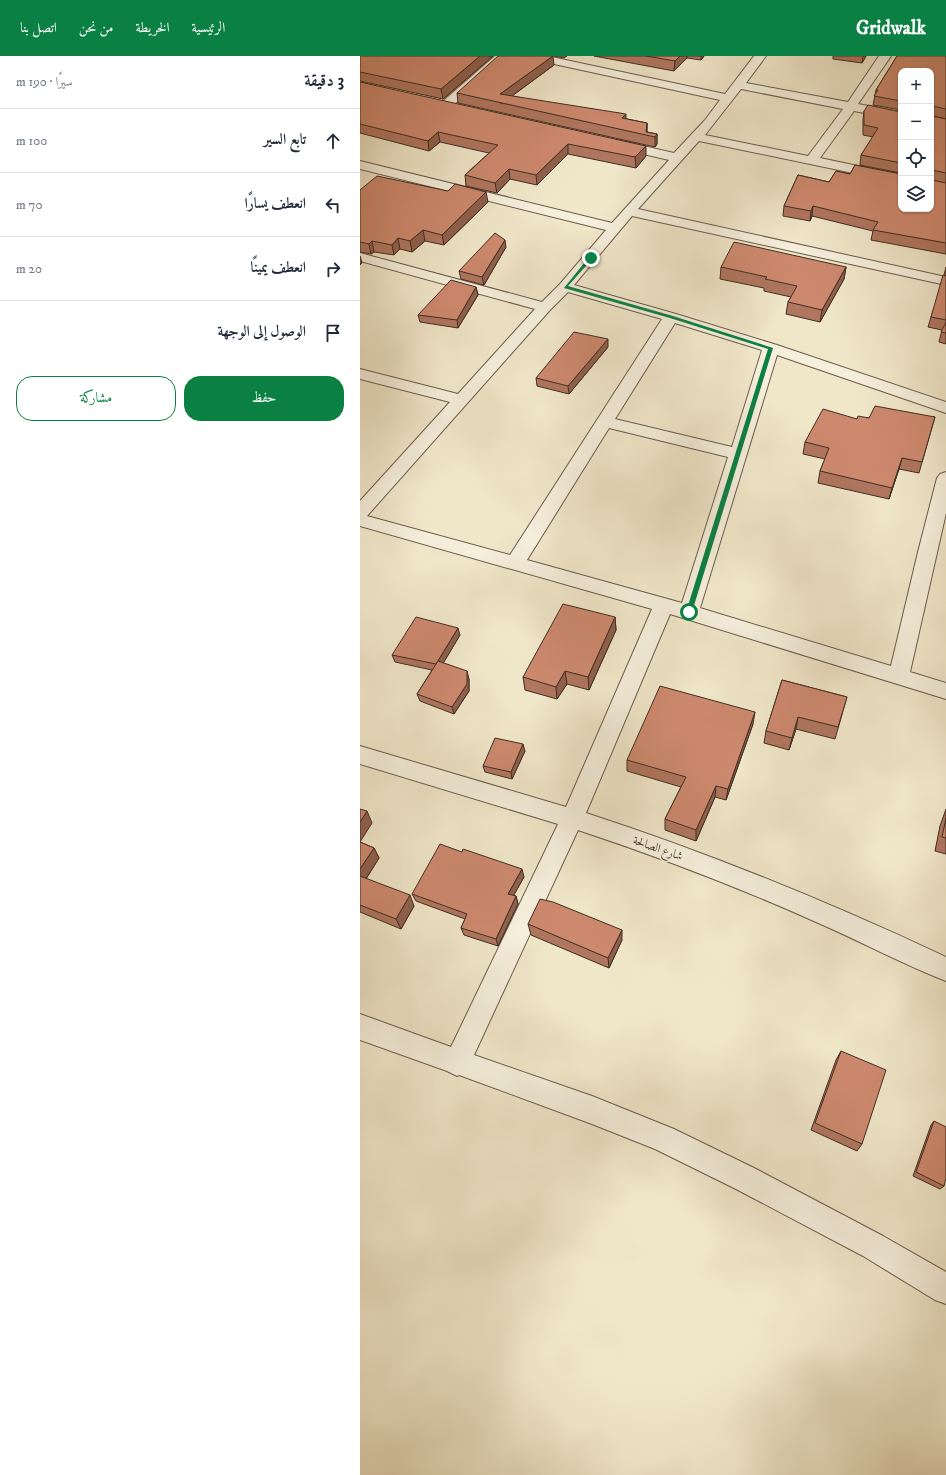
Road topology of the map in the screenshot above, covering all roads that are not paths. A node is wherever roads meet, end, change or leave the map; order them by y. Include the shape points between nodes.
1 (502, 56) edge
2 (531, 56) edge
3 (760, 56) edge
4 (885, 56) edge
5 (738, 85) junction
6 (728, 98) junction
7 (430, 102) edge
8 (445, 106) junction
9 (852, 106) junction
10 (461, 109) edge
11 (898, 115) edge
12 (696, 137) junction
13 (608, 142) edge
14 (678, 158) junction
15 (812, 160) junction
16 (360, 165) edge
17 (898, 177) edge
18 (629, 211) junction
19 (615, 228) junction
20 (360, 257) edge
21 (946, 282) edge
22 (565, 287) junction
23 (545, 307) junction
24 (671, 317) junction
25 (771, 348) junction
26 (360, 374) edge
27 (462, 400) junction
28 (946, 408) edge
29 (605, 422) junction
30 (738, 454) junction
31 (945, 481) edge
32 (360, 512) edge
33 (360, 520) edge
34 (515, 563) junction
35 (664, 605) junction
36 (689, 612) junction
37 (899, 676) junction
38 (946, 691) edge
39 (360, 755) edge
40 (572, 819) junction
41 (946, 969) edge
42 (360, 1027) edge
43 (457, 1063) junction
44 (946, 1289) edge

1 - 8 street
2 - 6 street
3 - 5 street
4 - 9 street
5 - 6 street
5 - 9 street
6 - 12 street
7 - 8 street
8 - 10 street
9 - 11 street
9 - 15 street
12 - 14 street
12 - 15 street
13 - 14 street
14 - 18 street
15 - 17 street
16 - 19 street
18 - 19 street
18 - 21 street
19 - 22 street
20 - 23 street
22 - 23 street
22 - 24 street
23 - 27 street
24 - 25 street
24 - 29 street
25 - 28 street
25 - 30 street
26 - 27 street
27 - 32 street
29 - 30 street
29 - 34 street
30 - 36 street
31 - 37 street via 926,552
33 - 34 street
34 - 35 street
35 - 36 street
35 - 40 street
36 - 37 street
37 - 38 street
39 - 40 street, شارع الصالحة
40 - 41 street, شارع الصالحة via 708,866 810,907
40 - 43 street
42 - 43 street
43 - 44 street via 592,1110 664,1139 852,1235

